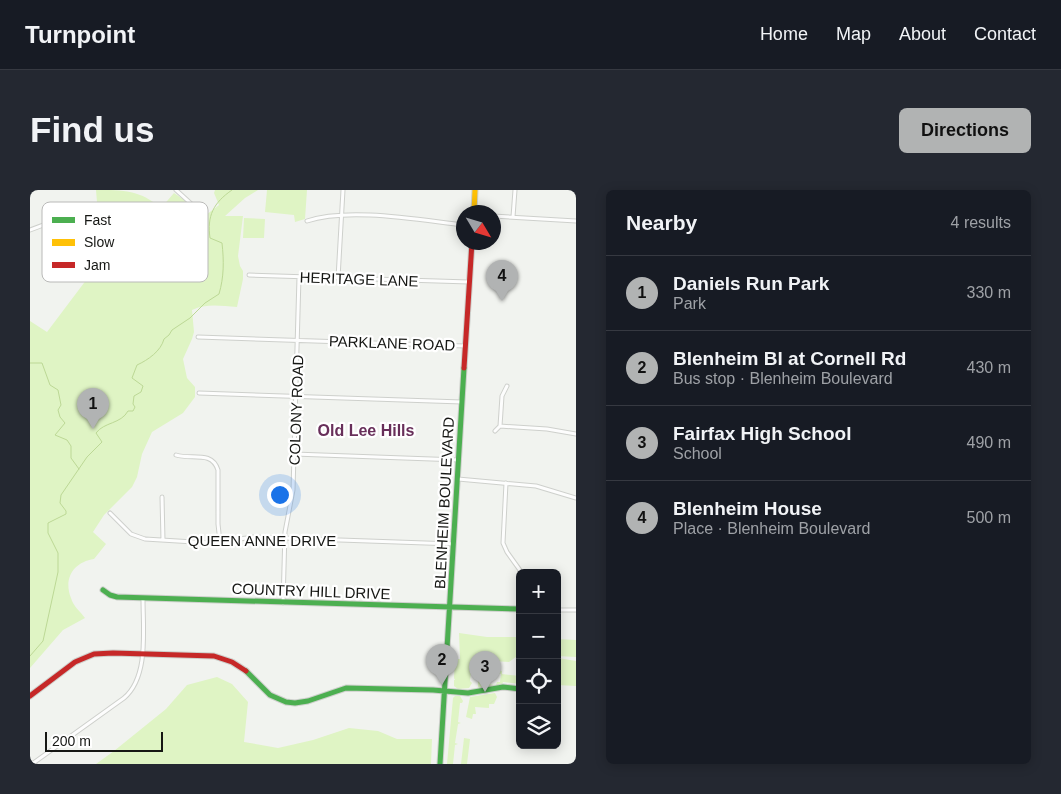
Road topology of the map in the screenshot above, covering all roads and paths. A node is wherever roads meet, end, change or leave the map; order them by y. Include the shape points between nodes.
1 (176, 190) edge
2 (344, 190) edge
3 (475, 190) edge
4 (515, 190) edge
5 (189, 202) edge
6 (474, 205) edge
7 (342, 215) junction
8 (501, 216) edge
9 (513, 217) junction
10 (576, 221) edge
11 (307, 222) dead end
12 (456, 224) edge
13 (42, 226) edge
14 (30, 230) edge
15 (471, 250) edge
16 (249, 276) dead end
17 (300, 277) junction
18 (338, 278) junction
19 (469, 282) junction
20 (198, 337) dead end
21 (298, 340) junction
22 (465, 346) junction
23 (507, 386) dead end
24 (199, 393) dead end
25 (296, 396) junction
26 (462, 402) junction
27 (500, 426) junction
28 (495, 431) dead end
29 (576, 434) edge
30 (294, 454) junction
31 (176, 455) dead end
32 (459, 460) junction
33 (458, 479) junction
34 (506, 483) junction
35 (162, 497) dead end
36 (576, 498) edge
37 (110, 513) dead end
38 (285, 538) junction
39 (163, 540) junction
40 (220, 542) junction
41 (454, 544) junction
42 (519, 569) edge
43 (103, 590) dead end
44 (143, 599) junction
45 (283, 603) junction
46 (450, 607) junction
47 (516, 609) edge
48 (561, 610) edge
49 (576, 610) edge
50 (142, 654) junction
51 (516, 689) edge
52 (445, 691) junction
53 (30, 696) edge
54 (32, 764) edge
55 (440, 764) edge

1 - 5 street
2 - 7 street
3 - 6 street
4 - 9 street
7 - 11 street
7 - 12 street
7 - 18 street
8 - 9 street
9 - 10 street
13 - 14 street
15 - 19 street, BLENHEIM BOULEVARD
16 - 17 street, HERITAGE LANE
17 - 18 street, HERITAGE LANE
17 - 21 street, COLONY ROAD
18 - 19 street, HERITAGE LANE
19 - 22 street, BLENHEIM BOULEVARD
20 - 21 street, PARKLANE ROAD
21 - 22 street, PARKLANE ROAD
21 - 25 street, COLONY ROAD
22 - 26 street, BLENHEIM BOULEVARD
23 - 27 street via 502,396
24 - 25 street
25 - 26 street
25 - 30 street, COLONY ROAD
26 - 32 street, BLENHEIM BOULEVARD
27 - 28 street
27 - 29 street
30 - 32 street
30 - 38 street, COLONY ROAD via 293,490
31 - 40 street via 205,457 216,465
32 - 33 street, BLENHEIM BOULEVARD
33 - 34 street
33 - 41 street, BLENHEIM BOULEVARD
34 - 36 street via 536,486
34 - 42 street via 503,543
35 - 39 street
37 - 39 street, QUEEN ANNE DRIVE via 136,536
38 - 40 street, QUEEN ANNE DRIVE via 248,537
38 - 41 street, QUEEN ANNE DRIVE
38 - 45 street, COLONY ROAD
39 - 40 street, QUEEN ANNE DRIVE
41 - 46 street, BLENHEIM BOULEVARD
43 - 44 street, COUNTRY HILL DRIVE via 117,598
44 - 45 street, COUNTRY HILL DRIVE
44 - 50 street
45 - 46 street, COUNTRY HILL DRIVE
46 - 47 street, COUNTRY HILL DRIVE
46 - 52 street, BLENHEIM BOULEVARD
48 - 49 street
50 - 52 street via 224,658 240,666 267,694 291,703 309,702 346,688
50 - 53 street via 86,656
50 - 54 street via 140,674 128,694
51 - 52 street via 503,687 468,693
52 - 55 street, BLENHEIM BOULEVARD

